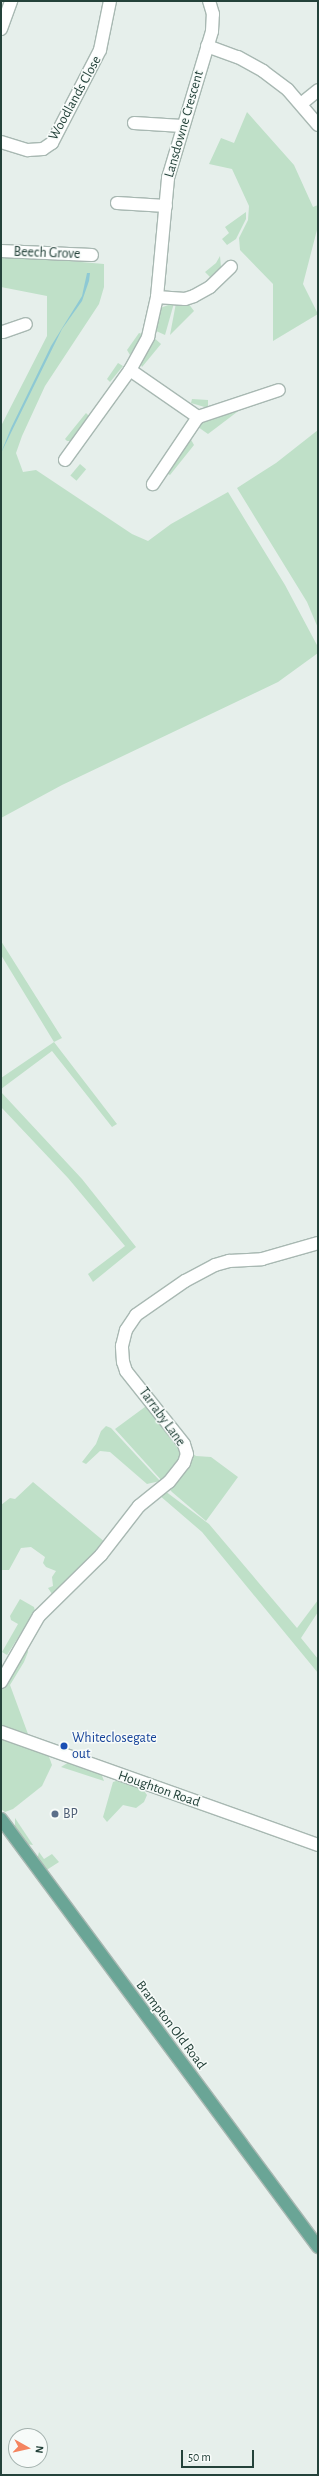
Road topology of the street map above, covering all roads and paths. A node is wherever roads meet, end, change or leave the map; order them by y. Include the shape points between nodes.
1 (11, 1) edge
2 (110, 1) edge
3 (209, 1) edge
4 (1, 30) edge
5 (207, 46) junction
6 (318, 90) edge
7 (301, 104) junction
8 (134, 123) dead end
9 (318, 125) edge
10 (182, 126) junction
11 (1, 142) edge
12 (118, 203) dead end
13 (166, 206) junction
14 (1, 251) edge
15 (92, 255) dead end
16 (231, 267) dead end
17 (157, 298) junction
18 (26, 324) dead end
19 (2, 333) edge
20 (130, 370) junction
21 (279, 390) dead end
22 (198, 417) junction
23 (65, 460) dead end
24 (154, 484) dead end
25 (318, 1243) edge
26 (1, 1682) edge
27 (1, 1732) edge
28 (1, 1820) edge
29 (318, 1845) edge
30 (318, 2247) edge

1 - 4 street
2 - 11 street, Woodlands Close via 100,50 52,143 43,148 28,150
3 - 5 street, Lansdowne Crescent via 213,14
5 - 7 street via 238,57 263,71 288,90
5 - 10 street, Lansdowne Crescent
6 - 7 street
7 - 9 street
8 - 10 street
10 - 13 street, Lansdowne Crescent via 168,178
12 - 13 street
13 - 17 street, Lansdowne Crescent
14 - 15 street, Beech Grove
16 - 17 street via 194,296 185,299
17 - 20 street, Lansdowne Crescent via 148,337
18 - 19 street
20 - 22 street
20 - 23 street, Lansdowne Crescent
21 - 22 street
22 - 24 street
25 - 26 street, Tarraby Lane via 262,1259 229,1261 211,1267 185,1281 136,1315 126,1330 122,1346 123,1362 126,1371 184,1444 187,1454 184,1463 169,1482 139,1506 101,1555 39,1616
27 - 29 street, Houghton Road
28 - 30 main road, Brampton Old Road

